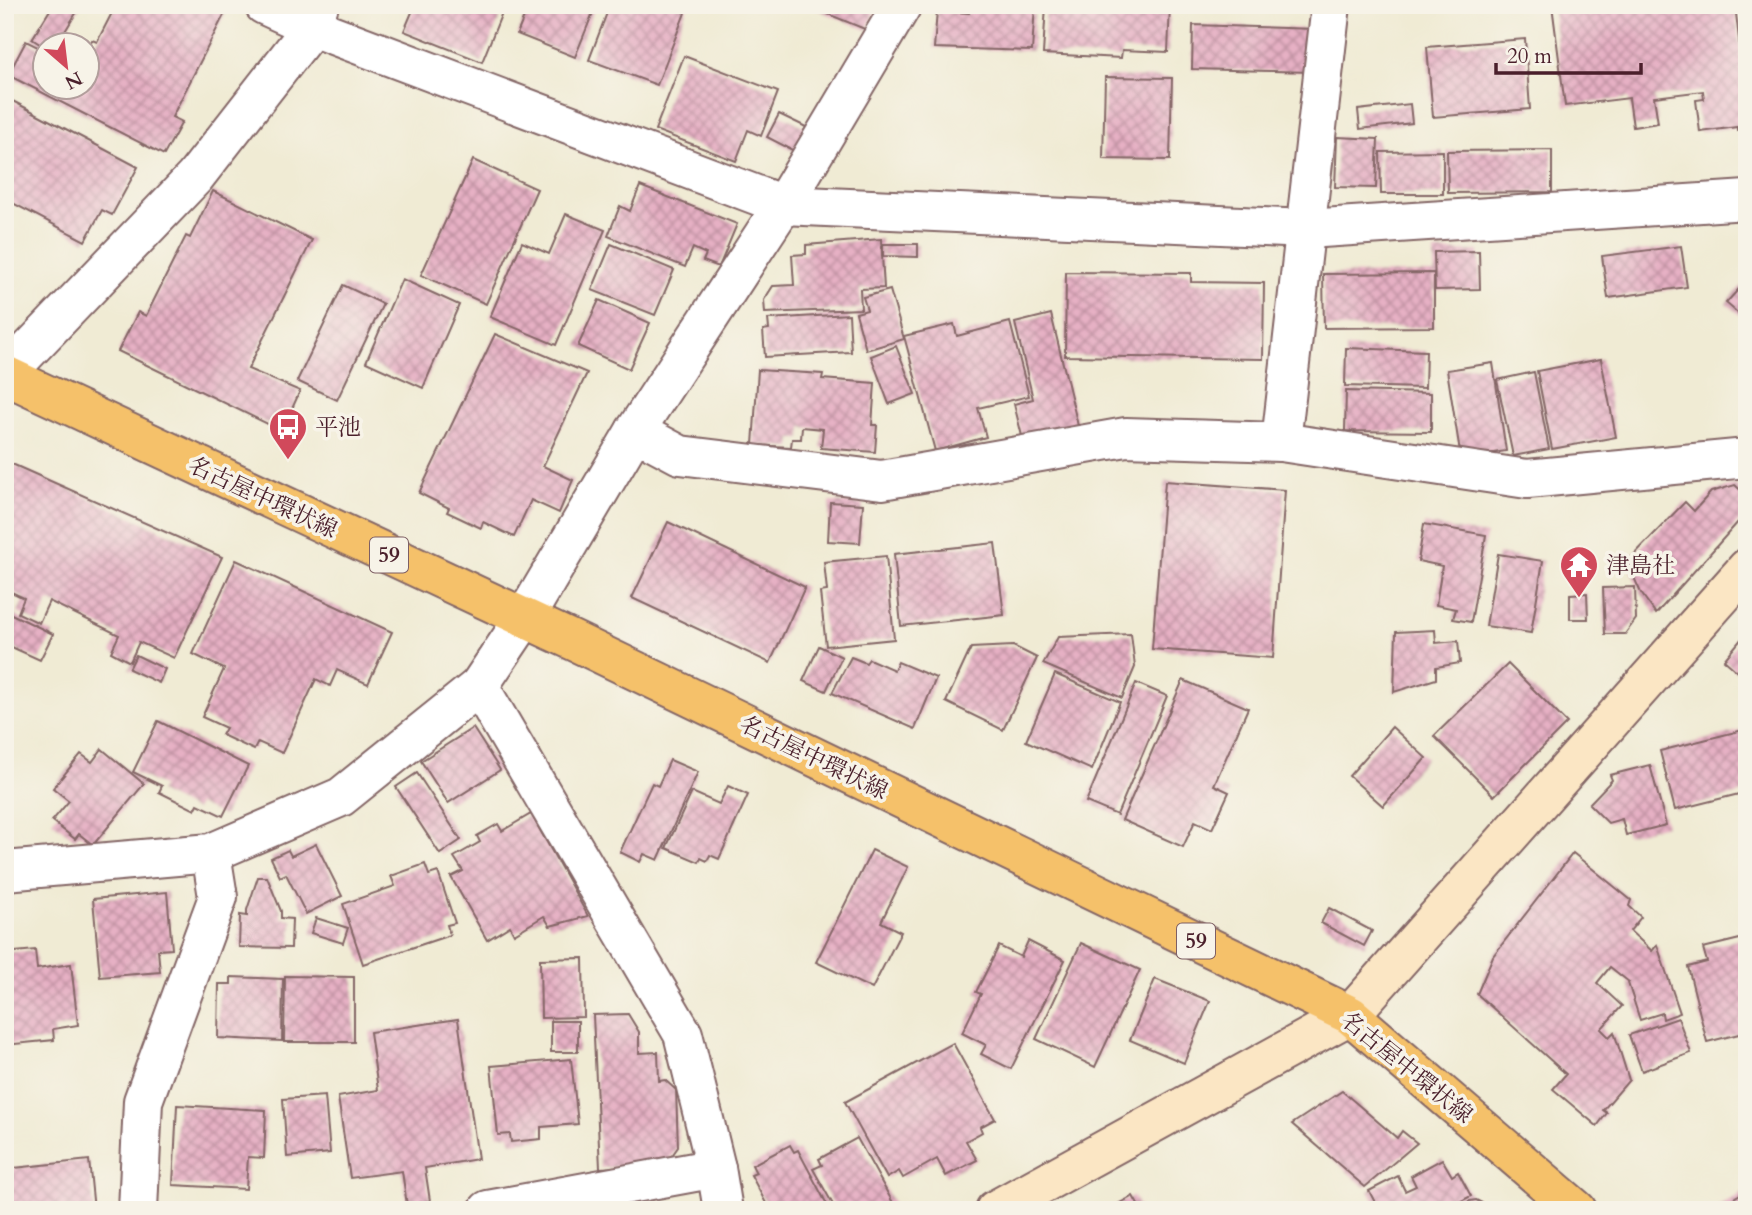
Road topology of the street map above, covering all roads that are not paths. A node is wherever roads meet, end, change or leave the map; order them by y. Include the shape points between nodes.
1 (264, 5) edge
2 (902, 5) edge
3 (1331, 5) edge
4 (315, 16) edge
5 (1747, 200) edge
6 (783, 205) junction
7 (1307, 229) junction
8 (5, 375) edge
9 (635, 431) junction
10 (1281, 442) junction
11 (1747, 458) edge
12 (1747, 568) edge
13 (524, 618) junction
14 (479, 686) junction
15 (211, 853) junction
16 (5, 871) edge
17 (1350, 1015) junction
18 (716, 1168) junction
19 (138, 1210) edge
20 (488, 1210) edge
21 (723, 1210) edge
22 (995, 1210) edge
23 (1577, 1210) edge

1 - 4 street
2 - 6 street
3 - 7 street
4 - 6 street
4 - 8 street via 195,177
5 - 7 street
6 - 7 street
6 - 9 street
7 - 10 street
8 - 13 main road, 名古屋中環状線 / 59
9 - 10 street via 680,455 882,480 1126,437
9 - 13 street
10 - 11 street via 1527,479
12 - 17 street
13 - 14 street
13 - 17 main road, 名古屋中環状線 / 59
14 - 15 street via 341,797
14 - 18 street via 682,1034
15 - 16 street
15 - 19 street via 218,897 143,1101
17 - 22 street
17 - 23 main road, 名古屋中環状線 / 59
18 - 20 street
18 - 21 street

